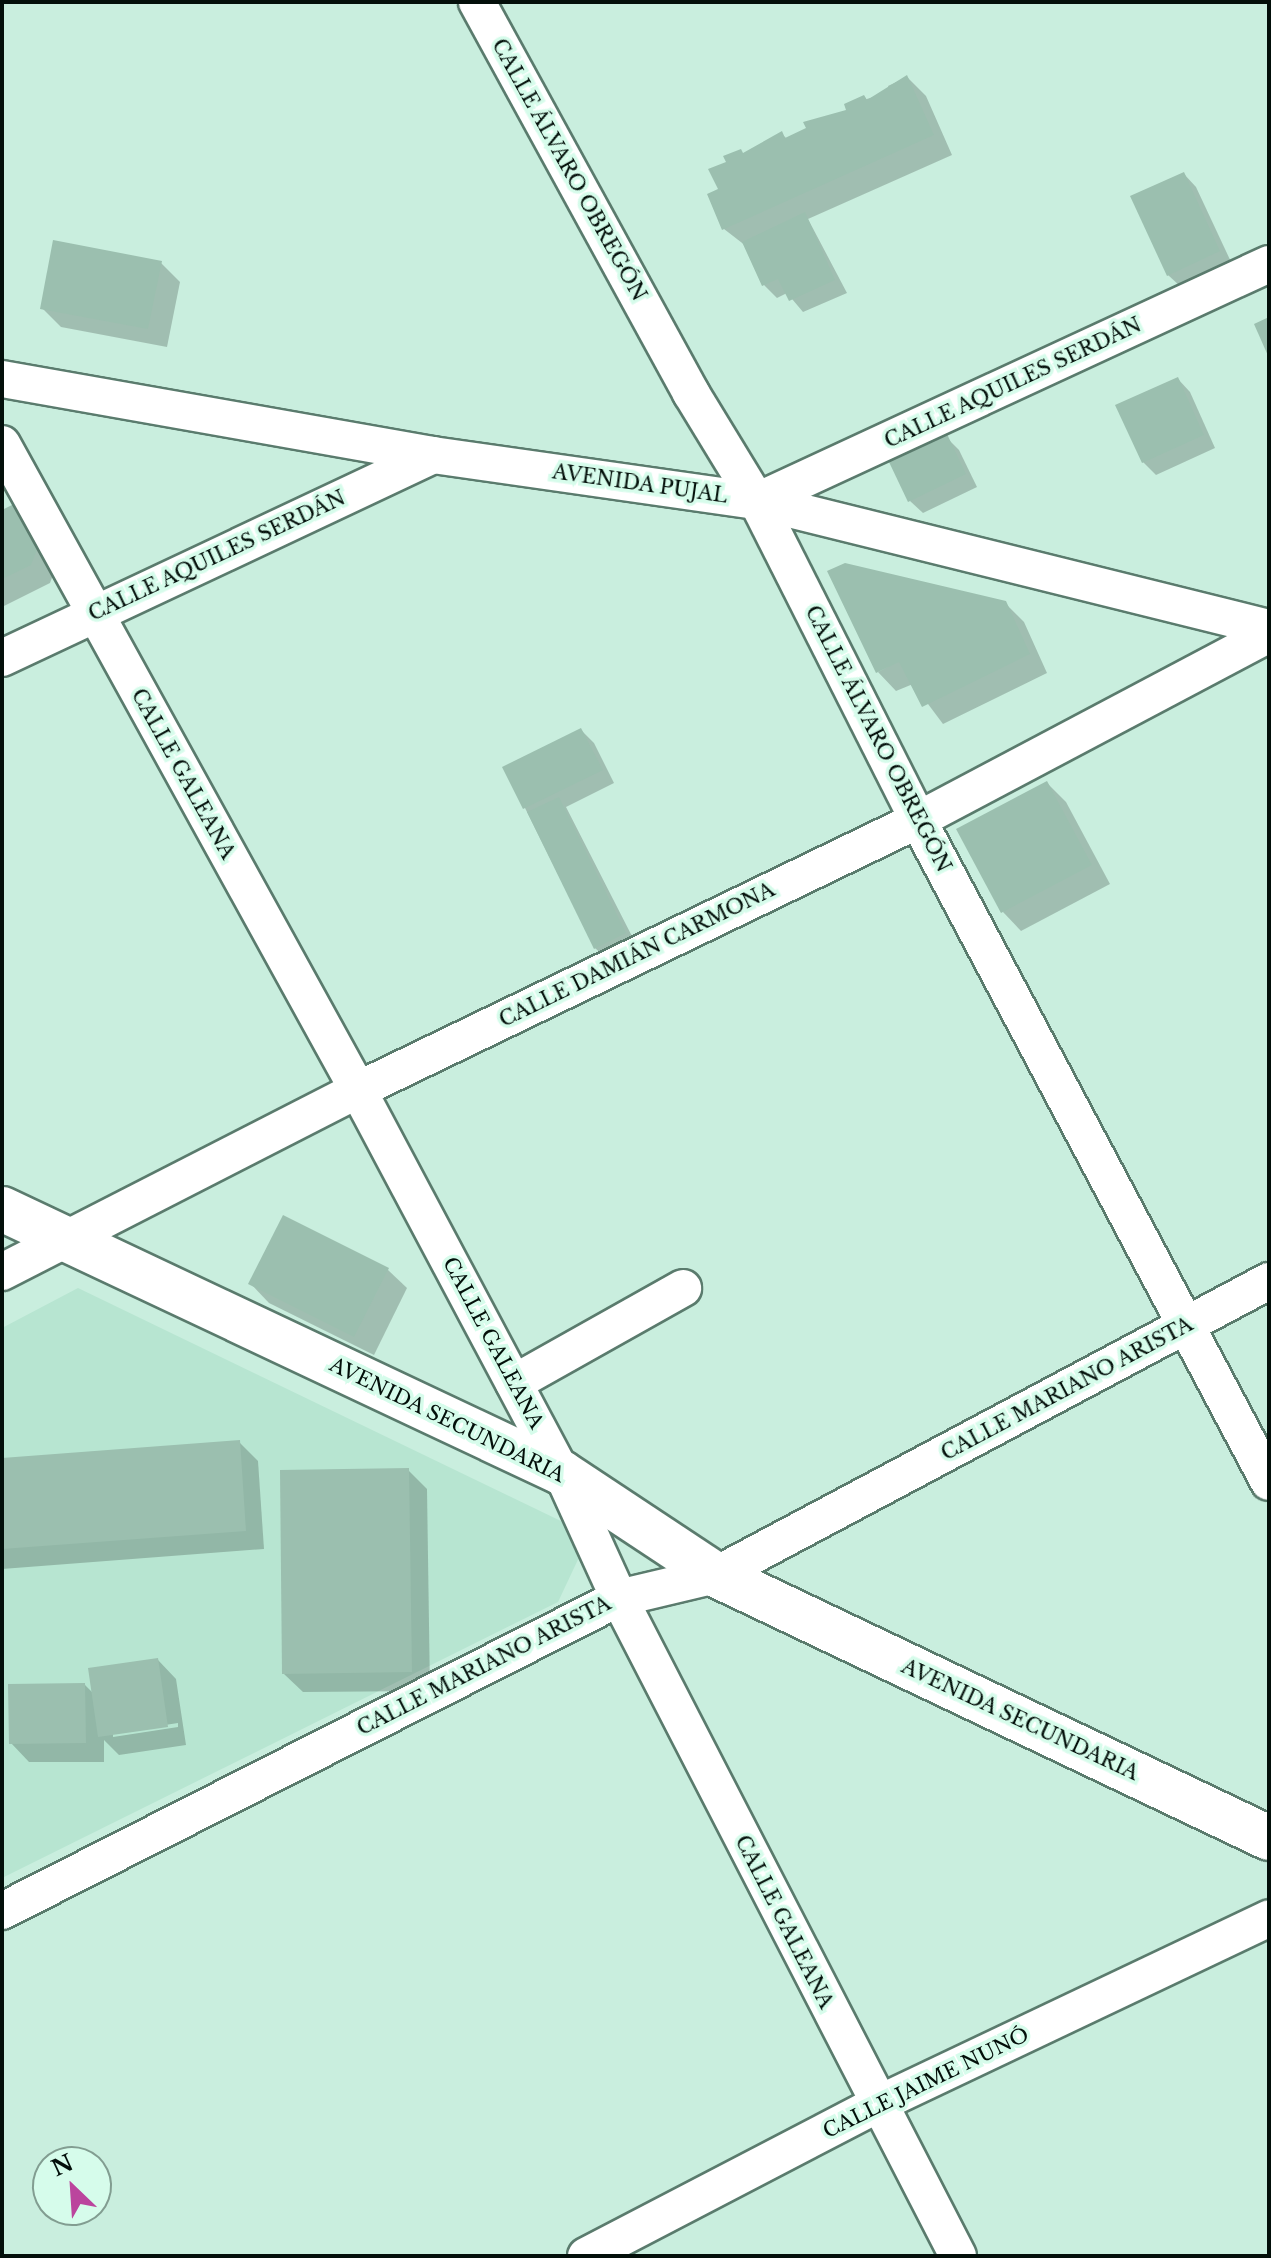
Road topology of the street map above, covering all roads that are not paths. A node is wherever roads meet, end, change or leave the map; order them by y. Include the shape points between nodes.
1 (477, 2) edge
2 (1269, 264) edge
3 (2, 379) edge
4 (2, 444) edge
5 (433, 455) junction
6 (757, 501) junction
7 (93, 613) junction
8 (1269, 628) edge
9 (1269, 634) edge
10 (2, 658) edge
11 (918, 820) junction
12 (358, 1090) junction
13 (2, 1209) edge
14 (65, 1237) junction
15 (2, 1272) edge
16 (1269, 1281) edge
17 (683, 1288) dead end
18 (1189, 1324) junction
19 (514, 1383) junction
20 (562, 1473) junction
21 (1269, 1482) edge
22 (716, 1575) junction
23 (619, 1598) junction
24 (1269, 1838) edge
25 (2, 1911) edge
26 (1269, 1918) edge
27 (876, 2105) junction
28 (586, 2256) edge
29 (958, 2256) edge

1 - 6 street, CALLE ÁLVARO OBREGÓN via 691,393
2 - 6 street, CALLE AQUILES SERDÁN
3 - 5 street, AVENIDA PUJAL
4 - 7 street, CALLE GALEANA
5 - 6 street, AVENIDA PUJAL
5 - 7 street, CALLE AQUILES SERDÁN
6 - 8 street, AVENIDA PUJAL
6 - 11 street, CALLE ÁLVARO OBREGÓN
7 - 10 street, CALLE AQUILES SERDÁN
7 - 12 street, CALLE GALEANA
9 - 11 street, CALLE DAMIÁN CARMONA
11 - 12 street, CALLE DAMIÁN CARMONA
11 - 18 street, CALLE ÁLVARO OBREGÓN
12 - 14 street, CALLE DAMIÁN CARMONA
12 - 19 street, CALLE GALEANA
13 - 14 street, AVENIDA SECUNDARIA
14 - 15 street, CALLE DAMIÁN CARMONA
14 - 20 street, AVENIDA SECUNDARIA
16 - 18 street, CALLE MARIANO ARISTA
17 - 19 street
18 - 21 street, CALLE ÁLVARO OBREGÓN
18 - 22 street, CALLE MARIANO ARISTA
19 - 20 street, CALLE GALEANA
20 - 22 street, AVENIDA SECUNDARIA
20 - 23 street, CALLE GALEANA
22 - 23 street, CALLE MARIANO ARISTA
22 - 24 street, AVENIDA SECUNDARIA
23 - 25 street, CALLE MARIANO ARISTA
23 - 27 street, CALLE GALEANA
26 - 27 street, CALLE JAIME NUNÓ
27 - 28 street, CALLE JAIME NUNÓ
27 - 29 street, CALLE GALEANA

